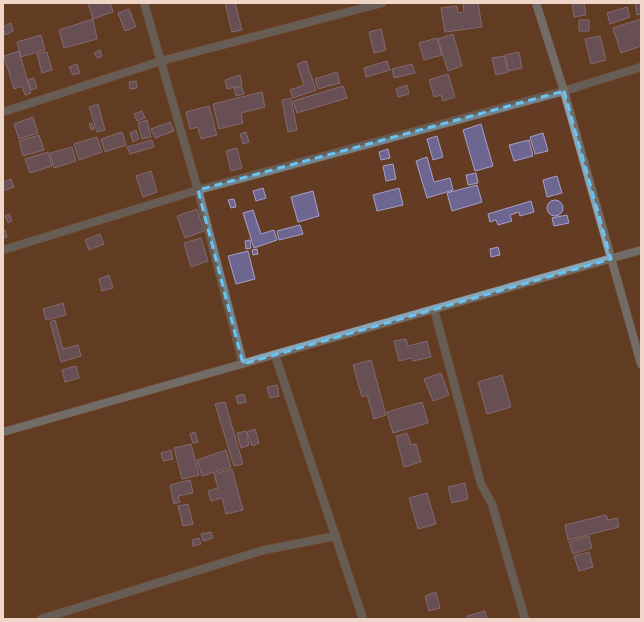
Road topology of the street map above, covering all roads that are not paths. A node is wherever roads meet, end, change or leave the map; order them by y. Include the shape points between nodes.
1 (144, 3) edge
2 (382, 3) edge
3 (536, 3) edge
4 (161, 61) junction
5 (641, 67) edge
6 (564, 91) junction
7 (3, 112) edge
8 (198, 190) junction
9 (3, 250) edge
10 (641, 250) edge
11 (611, 258) junction
12 (434, 309) junction
13 (275, 355) junction
14 (243, 364) junction
15 (641, 364) edge
16 (3, 432) edge
17 (336, 536) junction
18 (41, 619) edge
19 (363, 619) edge
20 (525, 619) edge

1 - 4 street
2 - 4 street
3 - 6 street
4 - 7 street
4 - 8 street
5 - 6 street
6 - 8 street
6 - 11 street
8 - 9 street
8 - 14 street
10 - 11 street
11 - 12 street
11 - 15 street
12 - 13 street
12 - 20 street via 481,484 492,504
13 - 14 street
13 - 17 street
14 - 16 street
17 - 18 street via 264,550
17 - 19 street

